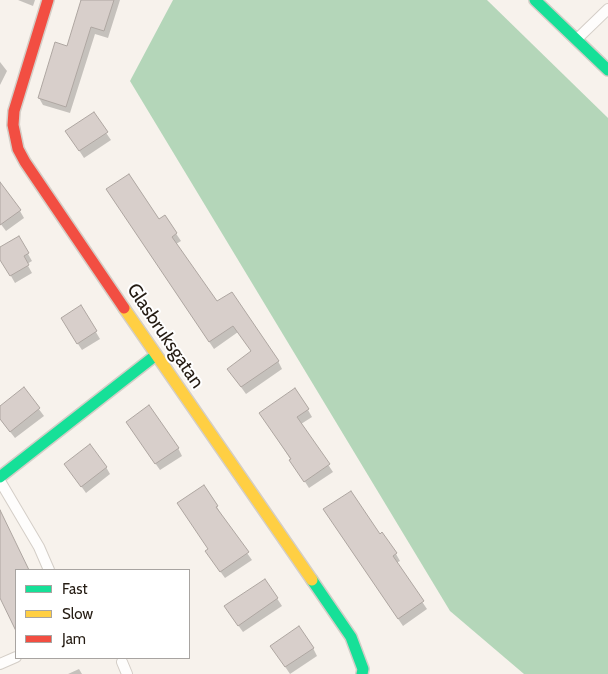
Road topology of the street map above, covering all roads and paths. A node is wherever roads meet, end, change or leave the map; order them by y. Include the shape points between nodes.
1 (48, 0) edge
2 (535, 0) edge
3 (608, 9) edge
4 (576, 40) junction
5 (608, 70) edge
6 (156, 355) junction
7 (0, 477) edge
8 (0, 481) edge
9 (49, 569) edge
10 (15, 657) edge
11 (122, 662) dead end
12 (0, 664) edge
13 (127, 674) edge
14 (362, 674) edge

1 - 6 street, Glasbruksgatan via 14,112 14,137 25,162
2 - 4 street
3 - 4 lane
4 - 5 street
6 - 7 street
6 - 14 street, Glasbruksgatan via 351,637
8 - 9 lane
10 - 12 lane
11 - 13 lane

